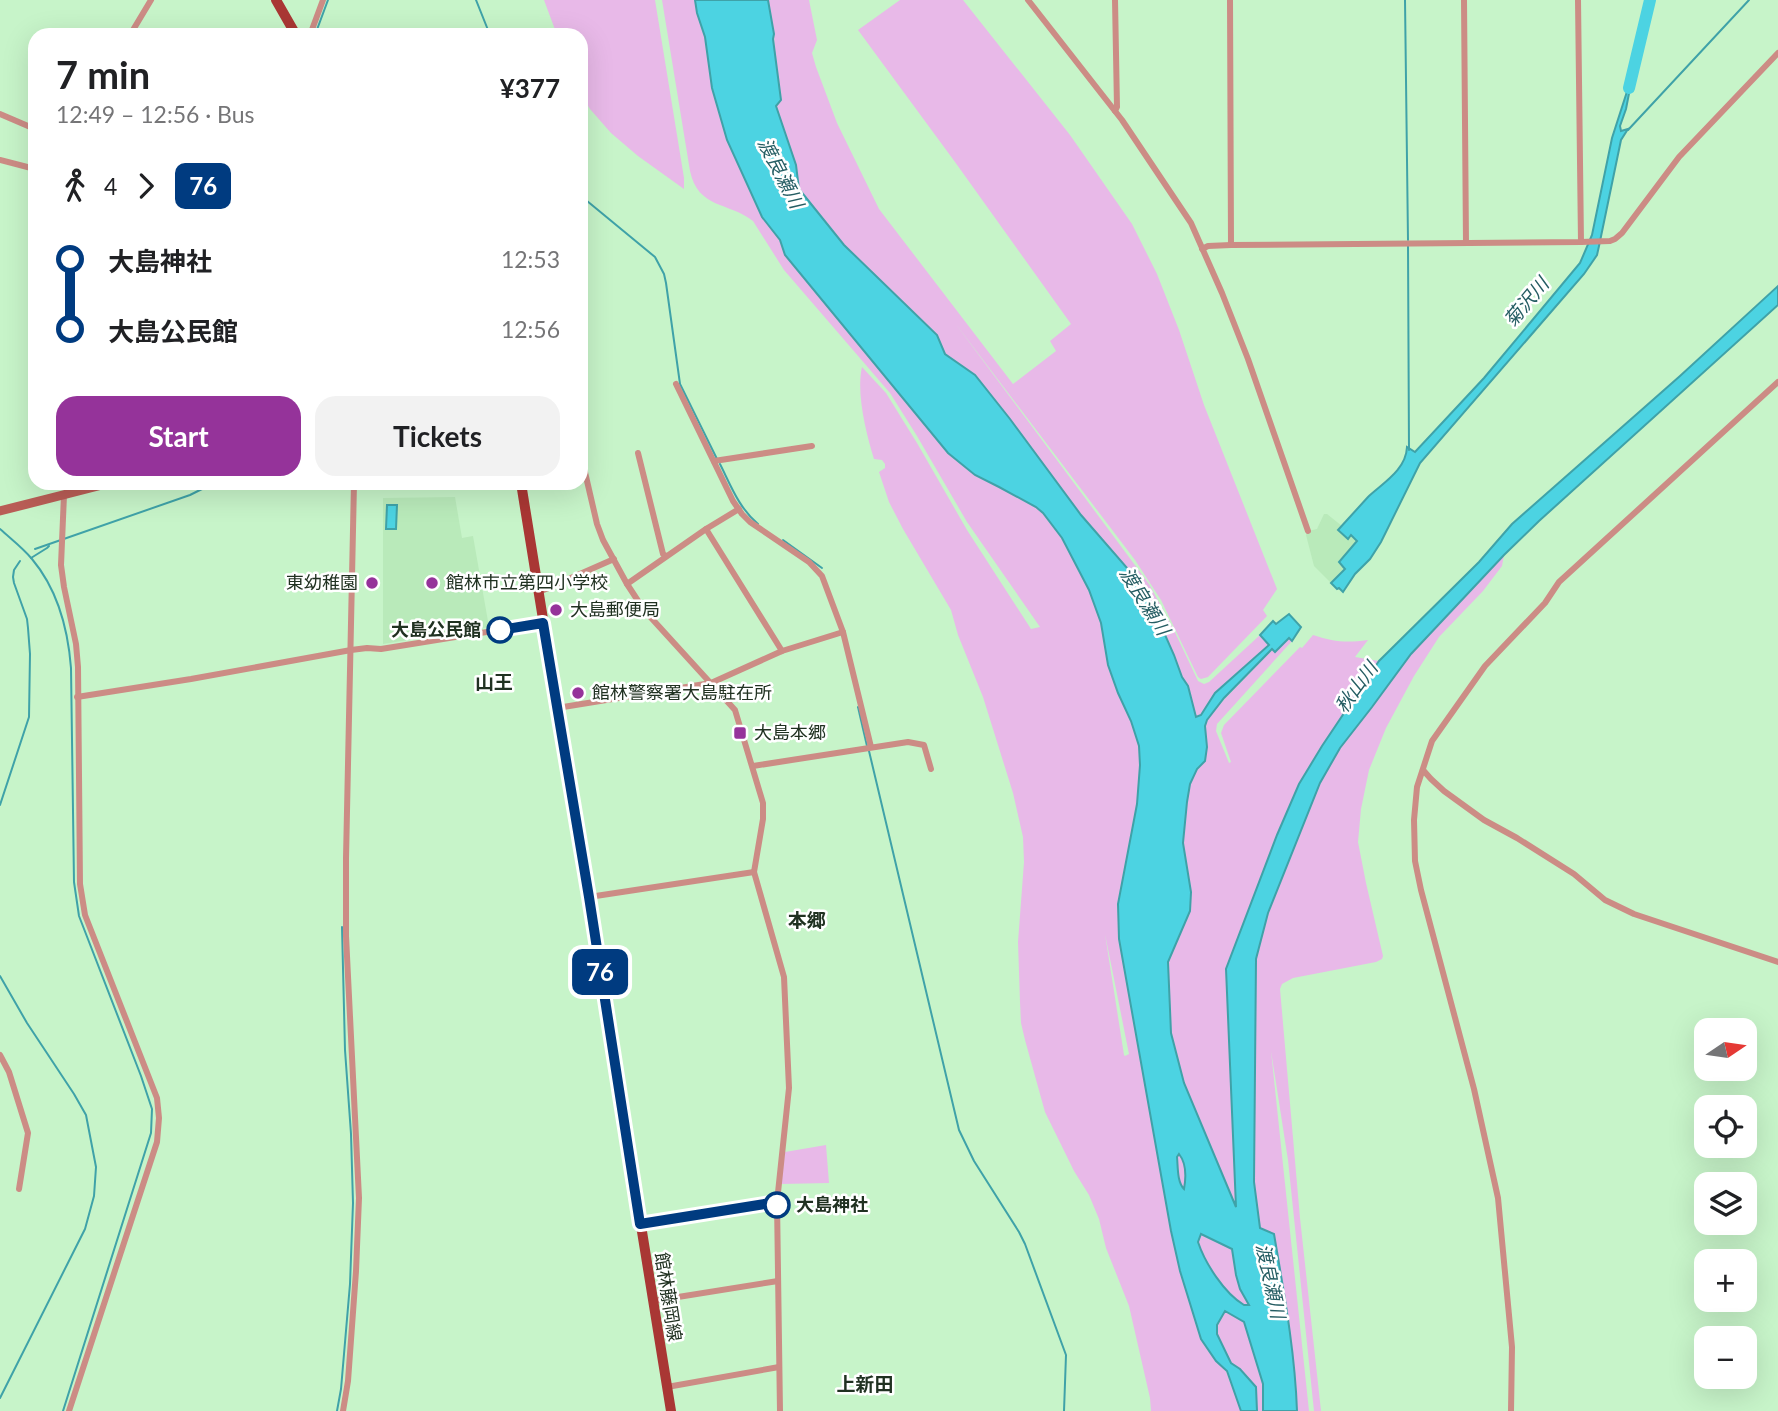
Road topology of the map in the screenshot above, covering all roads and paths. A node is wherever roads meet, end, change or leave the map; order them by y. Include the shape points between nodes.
1 (151, 0) edge
2 (276, 0) edge
3 (323, 0) edge
4 (1028, 0) edge
5 (1115, 0) edge
6 (1230, 0) edge
7 (1464, 0) edge
8 (1578, 0) edge
9 (134, 28) edge
10 (292, 28) edge
11 (313, 28) edge
12 (1778, 53) edge
13 (1115, 111) junction
14 (0, 114) edge
15 (28, 126) edge
16 (0, 160) edge
17 (28, 167) edge
18 (1583, 242) junction
19 (1466, 243) junction
20 (1231, 245) junction
21 (1202, 248) junction
22 (1778, 382) edge
23 (676, 384) dead end
24 (812, 446) dead end
25 (638, 453) dead end
26 (713, 461) junction
27 (75, 490) edge
28 (354, 490) edge
29 (522, 490) edge
30 (588, 490) edge
31 (64, 495) junction
32 (739, 509) junction
33 (0, 511) edge
34 (706, 529) junction
35 (1308, 531) dead end
36 (666, 556) junction
37 (614, 559) junction
38 (627, 584) junction
39 (539, 592) junction
40 (543, 623) junction
41 (843, 632) junction
42 (351, 650) junction
43 (782, 651) junction
44 (711, 683) junction
45 (78, 697) junction
46 (557, 708) junction
47 (871, 747) junction
48 (753, 766) junction
49 (930, 769) dead end
50 (1423, 770) junction
51 (754, 872) junction
52 (589, 897) junction
53 (1778, 962) edge
54 (0, 1055) edge
55 (19, 1189) dead end
56 (777, 1202) junction
57 (640, 1224) junction
58 (778, 1281) junction
59 (653, 1301) junction
60 (779, 1367) junction
61 (667, 1387) junction
62 (69, 1411) edge
63 (343, 1411) edge
64 (671, 1411) edge
65 (780, 1411) edge
66 (1511, 1411) edge

1 - 9 street
2 - 10 main road
3 - 11 street
4 - 13 street
5 - 13 street
6 - 20 street
7 - 19 street
8 - 18 street
12 - 18 street via 1679,157 1622,233 1608,241
13 - 21 street via 1183,210
14 - 15 street
16 - 17 street
18 - 19 street
19 - 20 street
20 - 21 street
21 - 35 street via 1248,359
22 - 50 street via 1559,582 1453,709 1432,741
23 - 26 street
24 - 26 street
25 - 36 street
26 - 32 street
27 - 31 main road
28 - 42 street
29 - 39 main road, 館林藤岡線
30 - 37 street via 600,533
31 - 33 main road
31 - 45 street via 64,587 76,644
32 - 34 street
32 - 41 street via 819,572
34 - 36 street
34 - 43 street
36 - 38 street
37 - 38 street
37 - 39 street
38 - 44 street via 644,611
39 - 40 main road, 館林藤岡線
40 - 42 street
40 - 46 main road, 館林藤岡線
41 - 43 street
41 - 47 street
42 - 45 street
42 - 63 street via 346,936 359,1198
43 - 44 street
44 - 46 street
44 - 48 street via 735,710
45 - 62 street via 80,893 153,1089 159,1118 157,1142
46 - 52 main road, 館林藤岡線
47 - 48 street
47 - 49 street via 908,742 924,745
48 - 51 street via 764,803
50 - 53 street via 1483,820 1574,874 1605,900
50 - 66 street via 1415,804 1415,861 1498,1198 1512,1347
51 - 52 street
51 - 56 street via 785,985 789,1088
52 - 57 main road, 館林藤岡線
54 - 55 street via 28,1133
56 - 57 street
56 - 58 street
57 - 59 main road, 館林藤岡線
58 - 59 street
58 - 60 street
59 - 61 main road, 館林藤岡線
60 - 61 street
60 - 65 street
61 - 64 main road, 館林藤岡線

